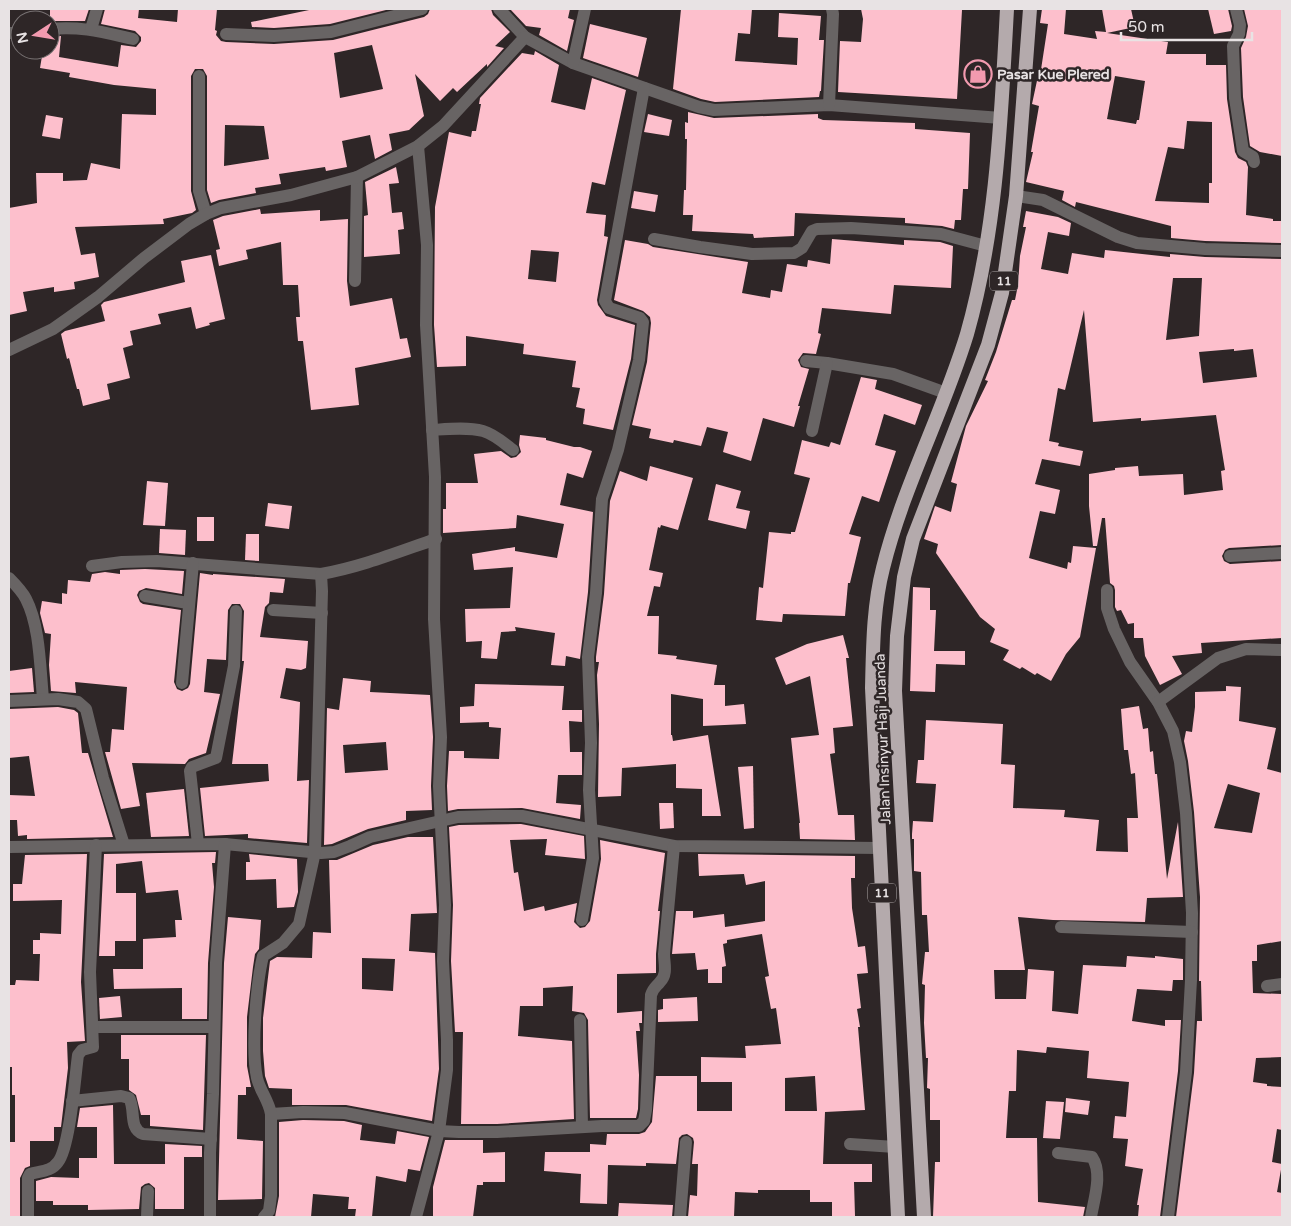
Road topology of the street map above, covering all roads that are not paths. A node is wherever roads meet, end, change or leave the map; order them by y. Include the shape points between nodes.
1 (97, 9) edge
2 (422, 9) edge
3 (499, 9) edge
4 (585, 9) edge
5 (832, 9) edge
6 (1007, 9) edge
7 (1030, 9) edge
8 (1236, 9) edge
9 (60, 28) edge
10 (91, 30) junction
11 (226, 34) dead end
12 (525, 37) junction
13 (132, 39) dead end
14 (573, 63) junction
15 (199, 76) dead end
16 (644, 88) junction
17 (829, 105) junction
18 (1001, 118) junction
19 (418, 146) junction
20 (1254, 162) dead end
21 (357, 177) junction
22 (1016, 196) junction
23 (206, 214) junction
24 (654, 239) dead end
25 (986, 246) junction
26 (1282, 251) edge
27 (355, 281) dead end
28 (9, 350) edge
29 (806, 361) dead end
30 (827, 363) junction
31 (946, 393) junction
32 (432, 430) junction
33 (812, 431) dead end
34 (513, 450) dead end
35 (436, 539) junction
36 (1282, 553) edge
37 (1230, 556) dead end
38 (193, 564) junction
39 (92, 566) dead end
40 (321, 574) junction
41 (9, 578) edge
42 (1107, 590) dead end
43 (145, 596) dead end
44 (188, 603) junction
45 (273, 610) dead end
46 (236, 611) dead end
47 (322, 613) junction
48 (1282, 650) edge
49 (182, 683) dead end
50 (43, 698) junction
51 (9, 701) edge
52 (1160, 706) junction
53 (442, 822) junction
54 (592, 829) junction
55 (124, 844) junction
56 (198, 844) junction
57 (225, 844) junction
58 (96, 845) junction
59 (9, 846) edge
60 (674, 846) junction
61 (880, 848) junction
62 (316, 852) junction
63 (582, 920) dead end
64 (1061, 927) dead end
65 (1192, 932) junction
66 (1282, 984) edge
67 (1267, 986) dead end
68 (580, 1020) dead end
69 (93, 1027) junction
70 (214, 1027) junction
71 (72, 1101) junction
72 (271, 1114) junction
73 (582, 1127) junction
74 (439, 1131) junction
75 (211, 1139) junction
76 (686, 1142) dead end
77 (850, 1144) dead end
78 (895, 1147) junction
79 (1058, 1153) dead end
80 (148, 1191) dead end
81 (28, 1217) edge
82 (147, 1217) edge
83 (210, 1217) edge
84 (264, 1217) edge
85 (416, 1217) edge
86 (680, 1217) edge
87 (898, 1217) edge
88 (924, 1217) edge
89 (1091, 1217) edge
90 (1168, 1217) edge

1 - 10 street
2 - 11 street via 331,32 274,36
3 - 12 street
4 - 14 street
5 - 17 street
6 - 18 highway, Jalan Insinyur Haji Juanda / 11
7 - 22 highway, Jalan Insinyur Haji Juanda / 11
8 - 20 street via 1240,25 1233,46 1235,98 1243,151 1253,157
9 - 10 street
10 - 13 street
12 - 14 street
12 - 19 street via 443,126
14 - 16 street
15 - 23 street via 199,191
16 - 17 street via 714,110
16 - 54 street via 605,301 609,308 640,318 643,322 639,360 618,450 602,499 588,657
17 - 18 street
18 - 25 highway, Jalan Insinyur Haji Juanda / 11
19 - 21 street
19 - 32 street via 427,245 426,325
21 - 23 street
21 - 27 street
22 - 26 street via 1043,200 1137,243 1205,250
22 - 88 highway, Jalan Insinyur Haji Juanda / 11 via 1002,293 988,345 913,539 904,577 897,636 895,691
23 - 28 street via 188,224 65,321
24 - 25 street via 752,254 794,252 802,248 812,231 851,228 940,234
25 - 31 highway, Jalan Insinyur Haji Juanda / 11 via 966,335
29 - 30 street
30 - 31 street via 893,374
30 - 33 street
31 - 61 highway, Jalan Insinyur Haji Juanda / 11 via 892,532 882,570 873,631 872,688
32 - 34 street via 484,431
32 - 35 street
35 - 40 street
35 - 53 street via 434,620
36 - 37 street
38 - 39 street via 157,560
38 - 40 street
38 - 44 street
40 - 47 street
41 - 50 street via 30,608 36,632
42 - 52 street via 1107,608 1114,629 1130,662
43 - 44 street
44 - 49 street
45 - 47 street
46 - 56 street via 234,666 216,758 192,767 190,772
47 - 62 street
48 - 52 street via 1246,649 1218,658
50 - 51 street
50 - 55 street via 78,702 86,709
52 - 65 street via 1173,731 1180,762
53 - 54 street via 468,816 522,816
53 - 62 street via 370,837 334,852
53 - 74 street via 447,1070
54 - 60 street
54 - 63 street via 593,858
55 - 56 street
55 - 58 street
56 - 57 street
57 - 62 street
57 - 70 street
58 - 59 street
58 - 69 street via 90,972
60 - 61 street
60 - 73 street via 664,946 665,971 650,995 644,1121 639,1126
61 - 78 highway, Jalan Insinyur Haji Juanda / 11
62 - 72 street via 299,924 283,943 263,956 255,1060 257,1078
64 - 65 street
65 - 90 street via 1186,1072
66 - 67 street
68 - 73 street
69 - 70 street
69 - 71 street via 93,1047 82,1050 78,1055
70 - 75 street
71 - 75 street via 129,1098 139,1133
71 - 81 street via 64,1150 58,1162 46,1170 30,1174 28,1178
72 - 74 street via 344,1113
72 - 84 street via 271,1196 269,1211
73 - 74 street via 497,1132
74 - 85 street
75 - 83 street
76 - 86 street
77 - 78 street
78 - 87 highway, Jalan Insinyur Haji Juanda / 11
79 - 89 street via 1092,1157 1096,1163 1098,1175
80 - 82 street

